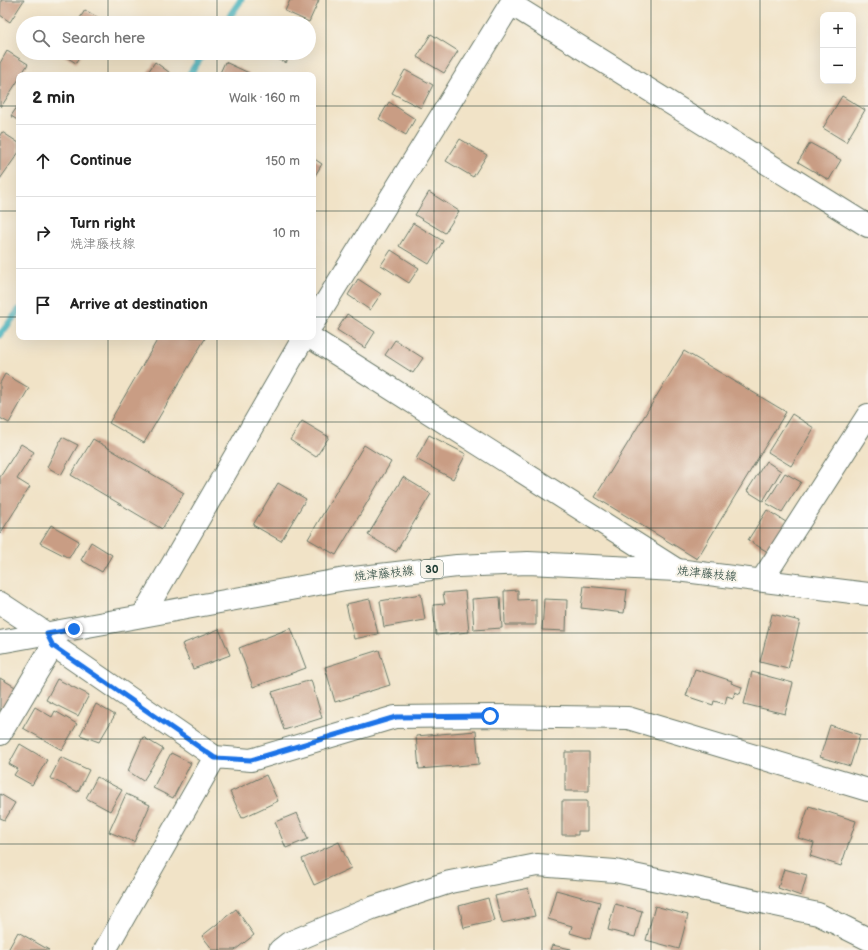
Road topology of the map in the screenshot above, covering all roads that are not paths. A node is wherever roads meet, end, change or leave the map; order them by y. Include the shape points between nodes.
1 (512, 2) edge
2 (868, 226) edge
3 (316, 318) edge
4 (302, 340) edge
5 (315, 340) edge
6 (868, 415) edge
7 (677, 570) junction
8 (762, 580) junction
9 (868, 594) edge
10 (0, 603) edge
11 (142, 615) junction
12 (50, 640) junction
13 (0, 642) edge
14 (0, 734) edge
15 (215, 758) junction
16 (868, 790) edge
17 (868, 939) edge
18 (105, 950) edge
19 (280, 950) edge

1 - 2 street
1 - 3 street
4 - 11 street
5 - 7 street
6 - 8 street
7 - 8 street, 焼津藤枝線 / 30
7 - 11 street, 焼津藤枝線 / 30 via 528,563 457,566 345,578
8 - 9 street, 焼津藤枝線 / 30
10 - 12 street
11 - 12 street, 焼津藤枝線 / 30
12 - 13 street, 焼津藤枝線 / 30
12 - 14 street
12 - 15 street
15 - 16 street via 251,760 396,717 628,718
15 - 18 street
17 - 19 street via 818,914 615,871 537,865 450,882 372,908 289,943

